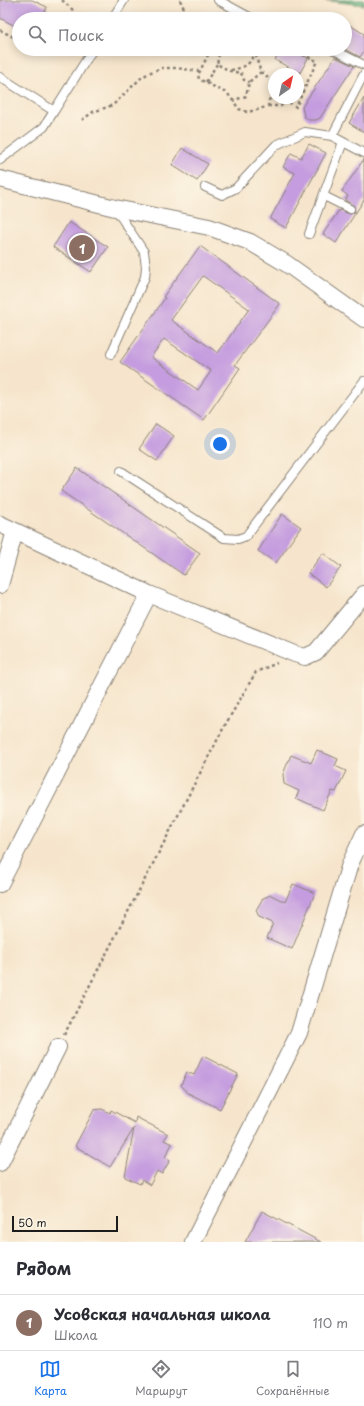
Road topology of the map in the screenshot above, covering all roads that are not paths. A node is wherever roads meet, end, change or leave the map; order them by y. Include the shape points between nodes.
1 (124, 0) edge
2 (218, 0) edge
3 (116, 12) edge
4 (240, 12) edge
5 (89, 56) edge
6 (346, 56) edge
7 (364, 65) edge
8 (364, 74) edge
9 (0, 77) edge
10 (54, 111) junction
11 (332, 136) junction
12 (343, 142) junction
13 (364, 153) edge
14 (0, 160) edge
15 (0, 179) edge
16 (204, 187) dead end
17 (324, 196) junction
18 (115, 208) junction
19 (350, 209) dead end
20 (309, 234) dead end
21 (364, 319) edge
22 (111, 354) dead end
23 (364, 380) edge
24 (121, 471) dead end
25 (0, 524) edge
26 (15, 531) junction
27 (0, 585) edge
28 (149, 594) junction
29 (364, 594) edge
30 (364, 834) edge
31 (0, 884) edge
32 (58, 1047) road end
33 (0, 1163) edge
34 (193, 1242) edge

1 - 3 lane
2 - 4 lane
5 - 10 lane
6 - 7 lane
8 - 11 lane
9 - 10 lane
10 - 14 lane via 44,127
11 - 12 lane
11 - 16 lane via 305,132 276,145 236,188 222,196
12 - 13 lane
12 - 17 lane
15 - 18 street
17 - 19 lane
17 - 20 lane
18 - 21 street via 209,227 250,242 287,264
18 - 22 lane via 144,252 146,267 145,277
23 - 24 lane via 246,536 238,539 224,538
25 - 26 street
26 - 27 street
26 - 28 street
28 - 29 street via 305,657 316,652
28 - 31 street
30 - 34 street via 350,864 299,1033
32 - 33 street

